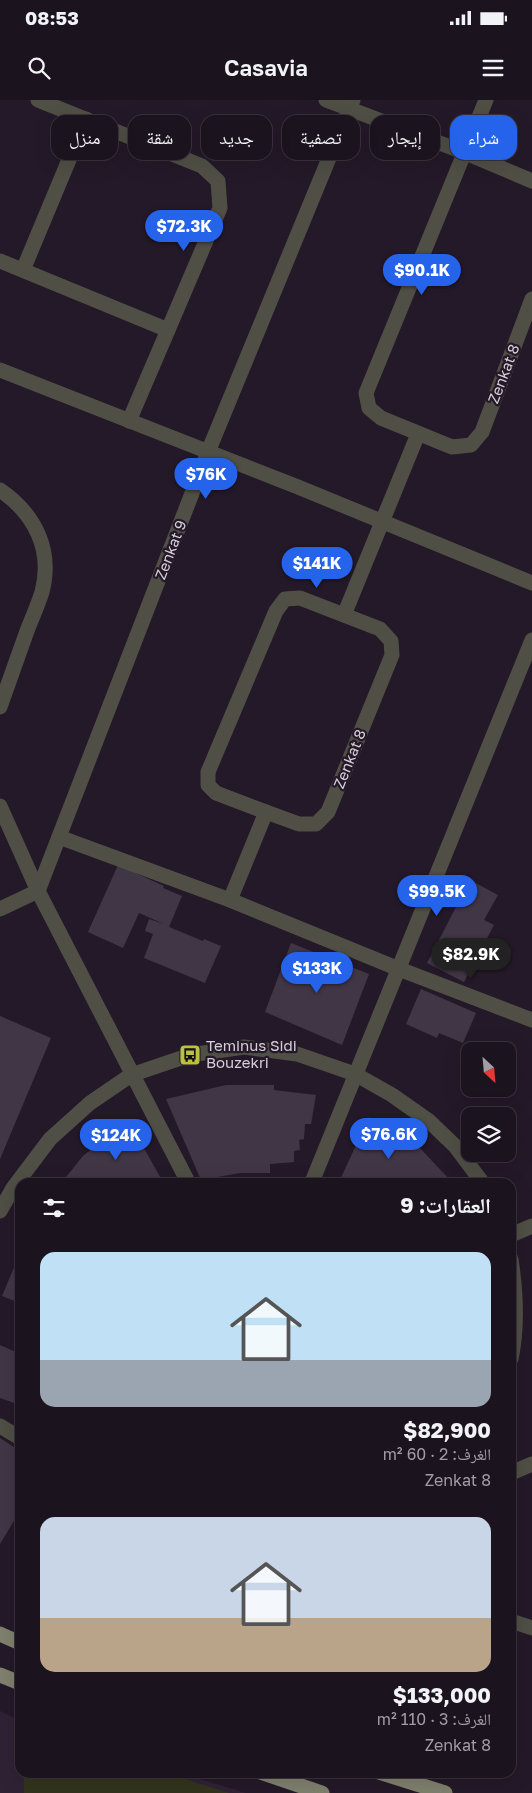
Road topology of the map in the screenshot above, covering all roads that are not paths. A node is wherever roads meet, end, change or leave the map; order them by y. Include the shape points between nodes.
1 (38, 100) edge
2 (326, 100) edge
3 (486, 100) edge
4 (351, 105) edge
5 (76, 115) edge
6 (480, 115) edge
7 (118, 132) edge
8 (450, 146) edge
9 (69, 160) edge
10 (463, 160) edge
11 (482, 160) edge
12 (532, 181) edge
13 (0, 261) edge
14 (23, 270) junction
15 (532, 299) edge
16 (168, 330) junction
17 (0, 370) edge
18 (129, 421) junction
19 (418, 434) junction
20 (208, 452) junction
21 (0, 490) edge
22 (381, 522) junction
23 (532, 583) edge
24 (344, 615) junction
25 (532, 640) edge
26 (0, 707) edge
27 (0, 806) edge
28 (266, 812) junction
29 (59, 837) junction
30 (38, 891) junction
31 (230, 900) junction
32 (0, 909) edge
33 (400, 969) junction
34 (532, 1020) edge
35 (131, 1074) junction
36 (356, 1074) junction
37 (21, 1178) edge
38 (186, 1178) edge
39 (314, 1178) edge
40 (479, 1178) edge
41 (15, 1187) edge
42 (0, 1211) edge
43 (532, 1226) edge
44 (516, 1233) edge
45 (0, 1426) edge
46 (15, 1435) edge
47 (532, 1464) edge
48 (516, 1470) edge
49 (516, 1623) edge
50 (532, 1628) edge
51 (0, 1634) edge
52 (15, 1641) edge
53 (0, 1675) edge
54 (15, 1681) edge
55 (278, 1778) edge
56 (398, 1778) edge
57 (322, 1793) edge
58 (445, 1793) edge

1 - 5 street
2 - 4 street
3 - 6 street
4 - 8 street
4 - 20 street, Zenkat 9
7 - 16 street via 202,166 218,181 220,208
9 - 14 street
10 - 19 street via 366,393 368,408 381,418
11 - 12 street
13 - 14 street
14 - 16 street
15 - 19 street, Zenkat 8 via 482,432 470,445 452,447
16 - 18 street
17 - 18 street
18 - 20 street
19 - 22 street
20 - 22 street
20 - 29 street, Zenkat 9
21 - 26 street via 28,515 39,534 46,568 42,592
22 - 23 street
22 - 24 street
24 - 28 street, Zenkat 8 via 380,629 391,641 392,655 328,812 316,824 299,824
24 - 28 street, Zenkat 8 via 300,598 285,599 276,611 208,772 208,786 216,792
25 - 33 street
27 - 30 street
28 - 31 street
29 - 30 street, Zenkat 9
29 - 31 street
30 - 32 street
30 - 35 street
31 - 33 street
33 - 34 street
33 - 36 street
35 - 36 street via 190,1055 244,1047 297,1054
35 - 37 street via 90,1103 50,1139
35 - 38 street
36 - 39 street
36 - 40 street via 429,1121 455,1146
41 - 42 street
43 - 44 street
45 - 46 street
47 - 48 street
49 - 50 street
51 - 52 main road
53 - 54 main road
55 - 57 main road
56 - 58 main road

